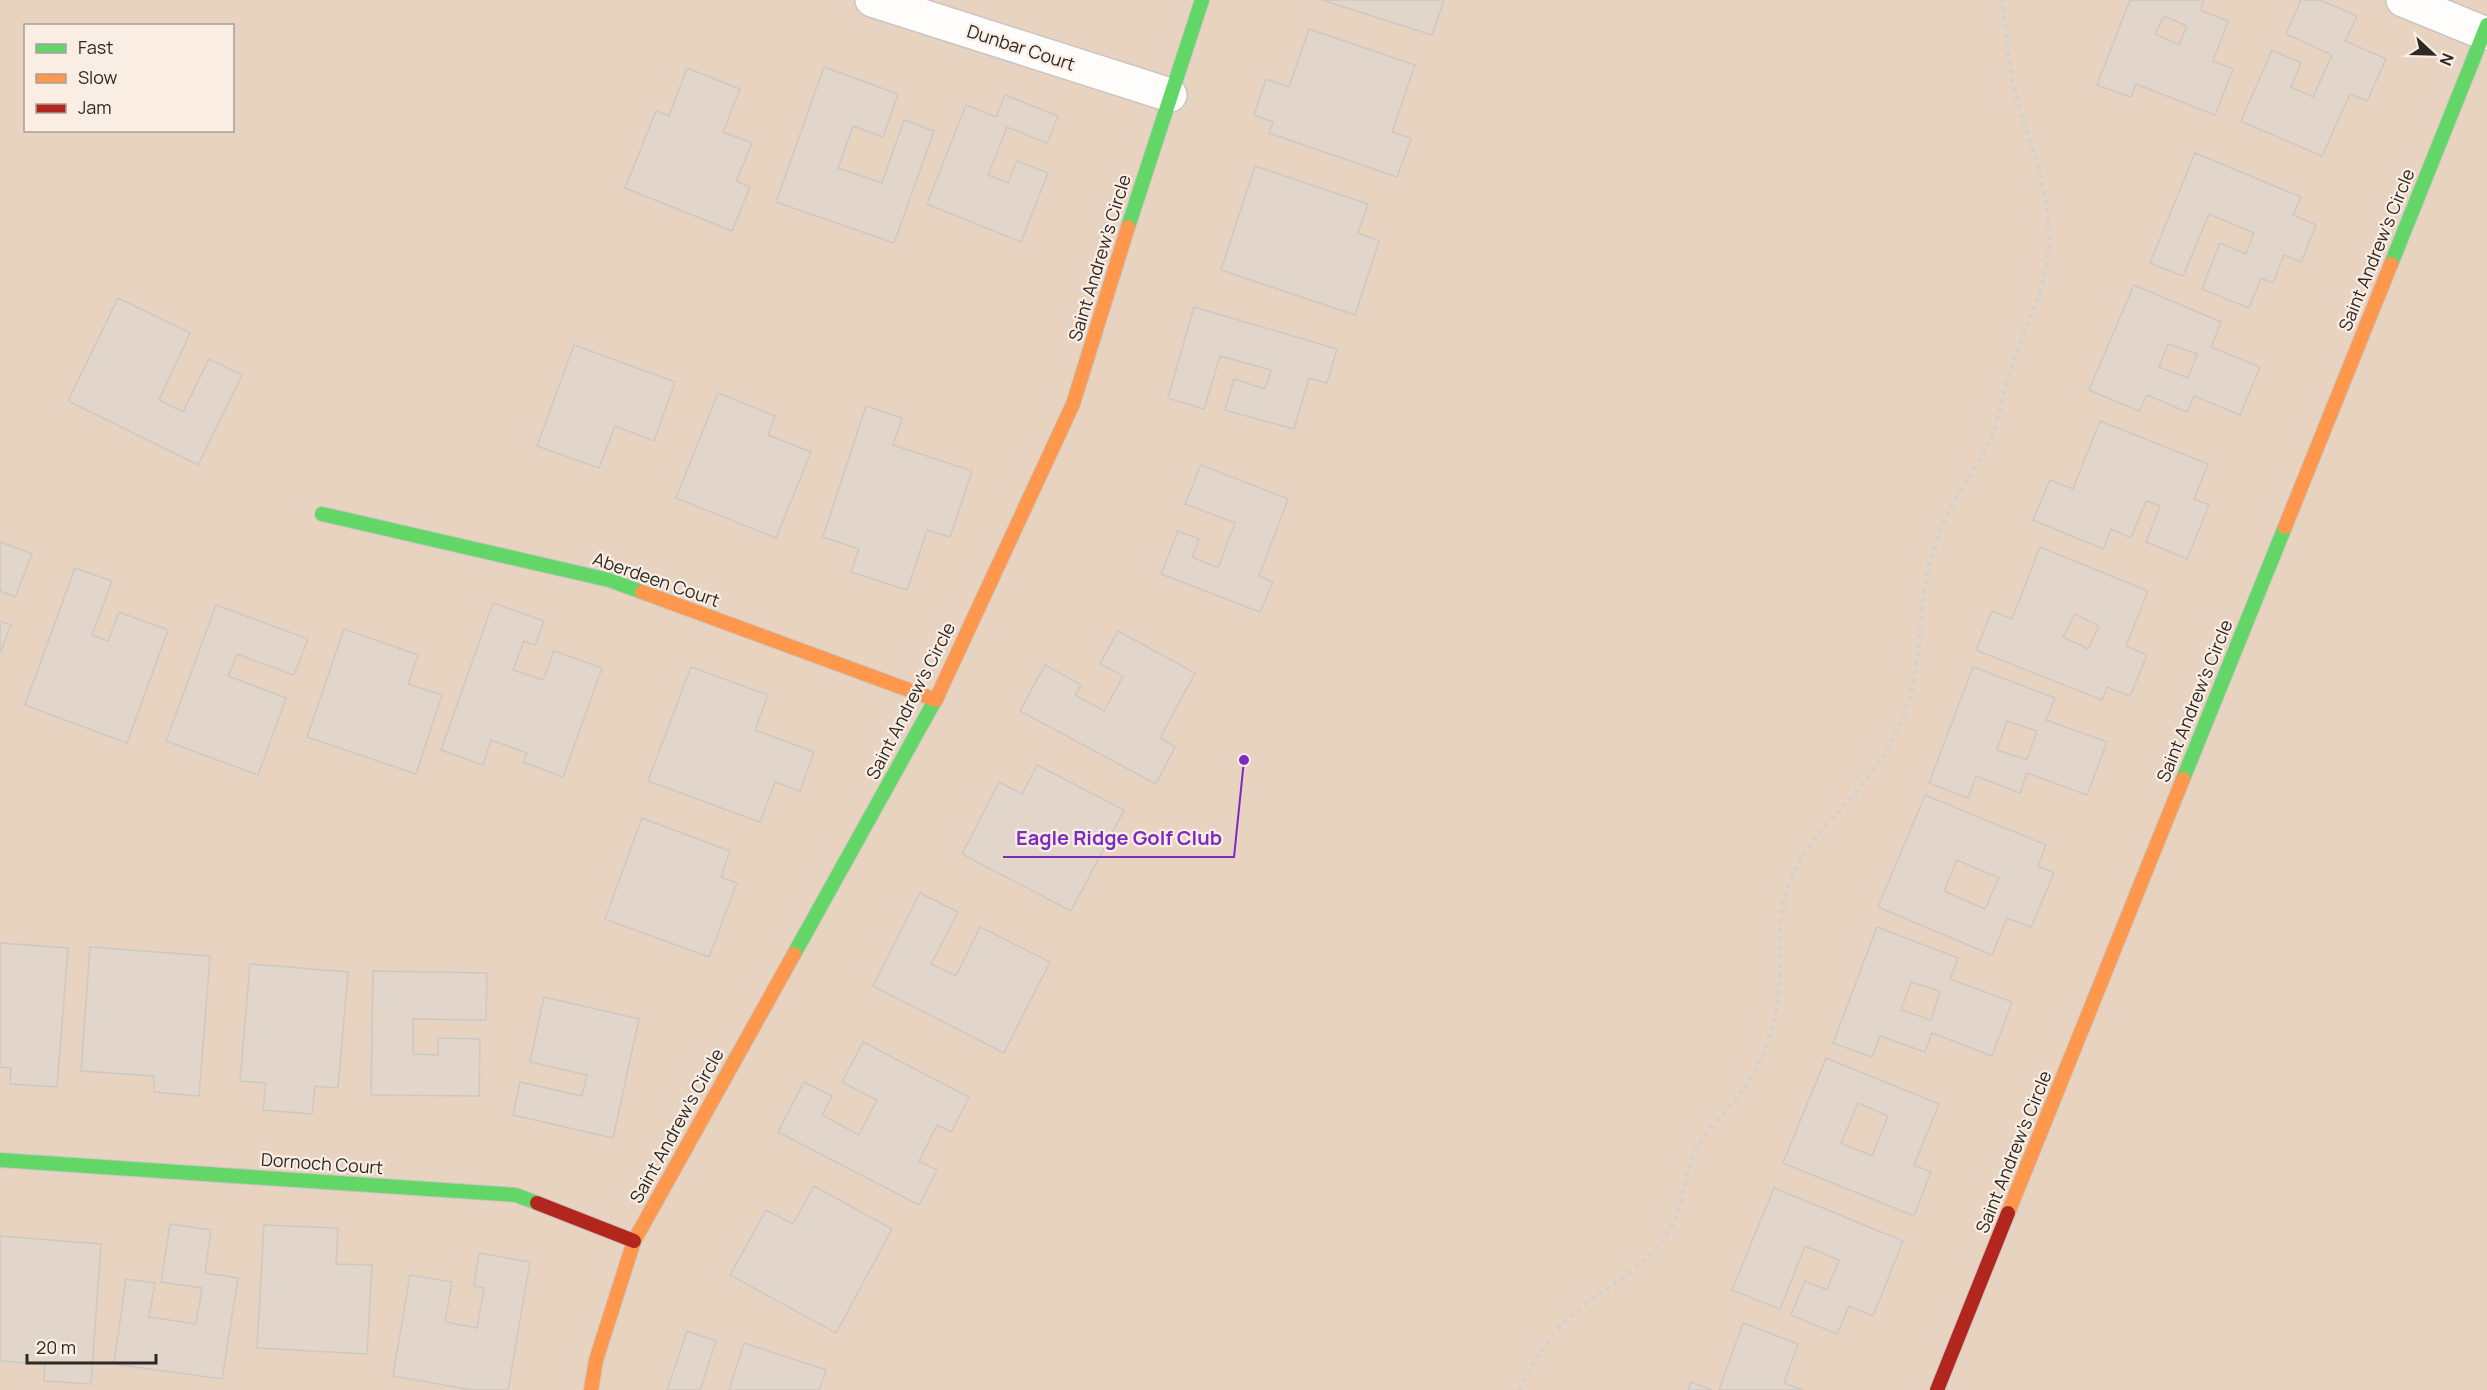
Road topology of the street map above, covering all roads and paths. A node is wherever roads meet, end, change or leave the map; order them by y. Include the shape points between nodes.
1 (872, 0) edge
2 (1202, 0) edge
3 (2002, 0) edge
4 (2403, 0) edge
5 (2486, 29) edge
6 (1170, 95) junction
7 (322, 514) dead end
8 (936, 700) junction
9 (0, 1160) edge
10 (634, 1241) junction
11 (591, 1390) edge
12 (1519, 1390) edge
13 (1937, 1390) edge

1 - 6 street, Dunbar Court
2 - 6 street, Saint Andrew's Circle
3 - 12 path via 2009,66 2041,172 2049,238 2046,267 2040,298 2013,362 1988,446 1943,524 1932,557 1923,593 1916,675 1905,713 1873,771 1814,837 1799,863 1781,917 1780,986 1767,1049 1754,1074 1696,1149 1674,1222 1647,1260 1556,1330
4 - 5 street
5 - 13 street, Saint Andrew's Circle
6 - 8 street, Saint Andrew's Circle via 1073,404
7 - 8 street, Aberdeen Court via 609,580
8 - 10 street, Saint Andrew's Circle
9 - 10 street, Dornoch Court via 516,1195
10 - 11 street, Saint Andrew's Circle via 596,1360

